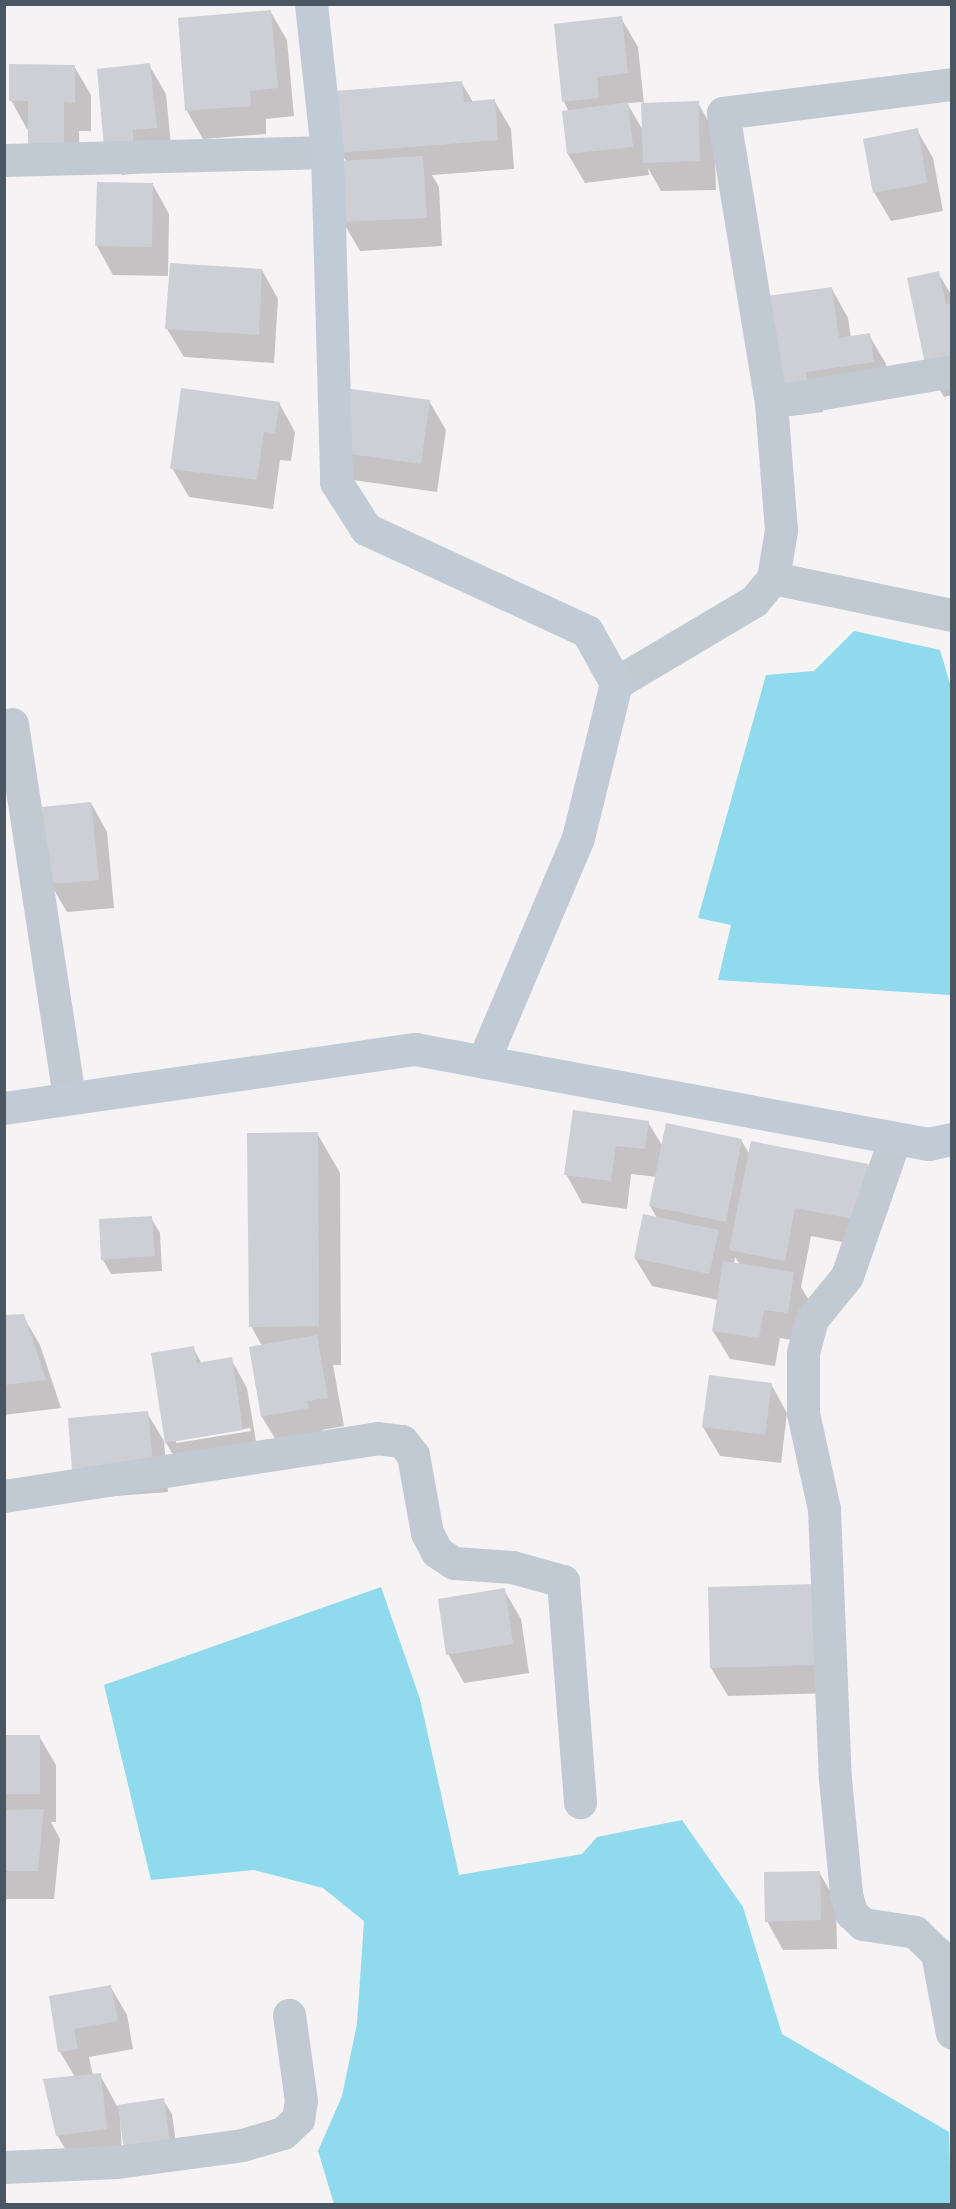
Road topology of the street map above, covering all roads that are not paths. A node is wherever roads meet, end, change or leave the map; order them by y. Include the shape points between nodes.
1 (310, 4) edge
2 (951, 84) edge
3 (327, 152) junction
4 (4, 160) edge
5 (951, 371) edge
6 (771, 402) junction
7 (773, 578) junction
8 (951, 615) edge
9 (616, 683) junction
10 (12, 724) dead end
11 (483, 1062) junction
12 (69, 1098) junction
13 (4, 1108) edge
14 (895, 1138) junction
15 (951, 1139) edge
16 (4, 1496) edge
17 (580, 1802) dead end
18 (289, 2015) dead end
19 (951, 2033) edge
20 (4, 2167) edge

1 - 3 street
2 - 6 street via 723,113
3 - 4 street
3 - 9 street via 336,482 366,529 587,631
5 - 6 street
6 - 7 street via 781,530
7 - 8 street
7 - 9 street via 754,601
9 - 11 street via 578,838
10 - 12 street
11 - 12 street via 415,1049
11 - 14 street
12 - 13 street
14 - 15 street via 928,1144
14 - 19 street via 847,1276 812,1319 803,1353 803,1413 824,1509 835,1779 846,1894 851,1913 863,1924 915,1932 937,1953
16 - 17 street via 377,1438 402,1441 413,1455 427,1533 437,1551 454,1563 512,1566 563,1581
18 - 20 street via 301,2101 298,2119 283,2133 242,2145 117,2162

